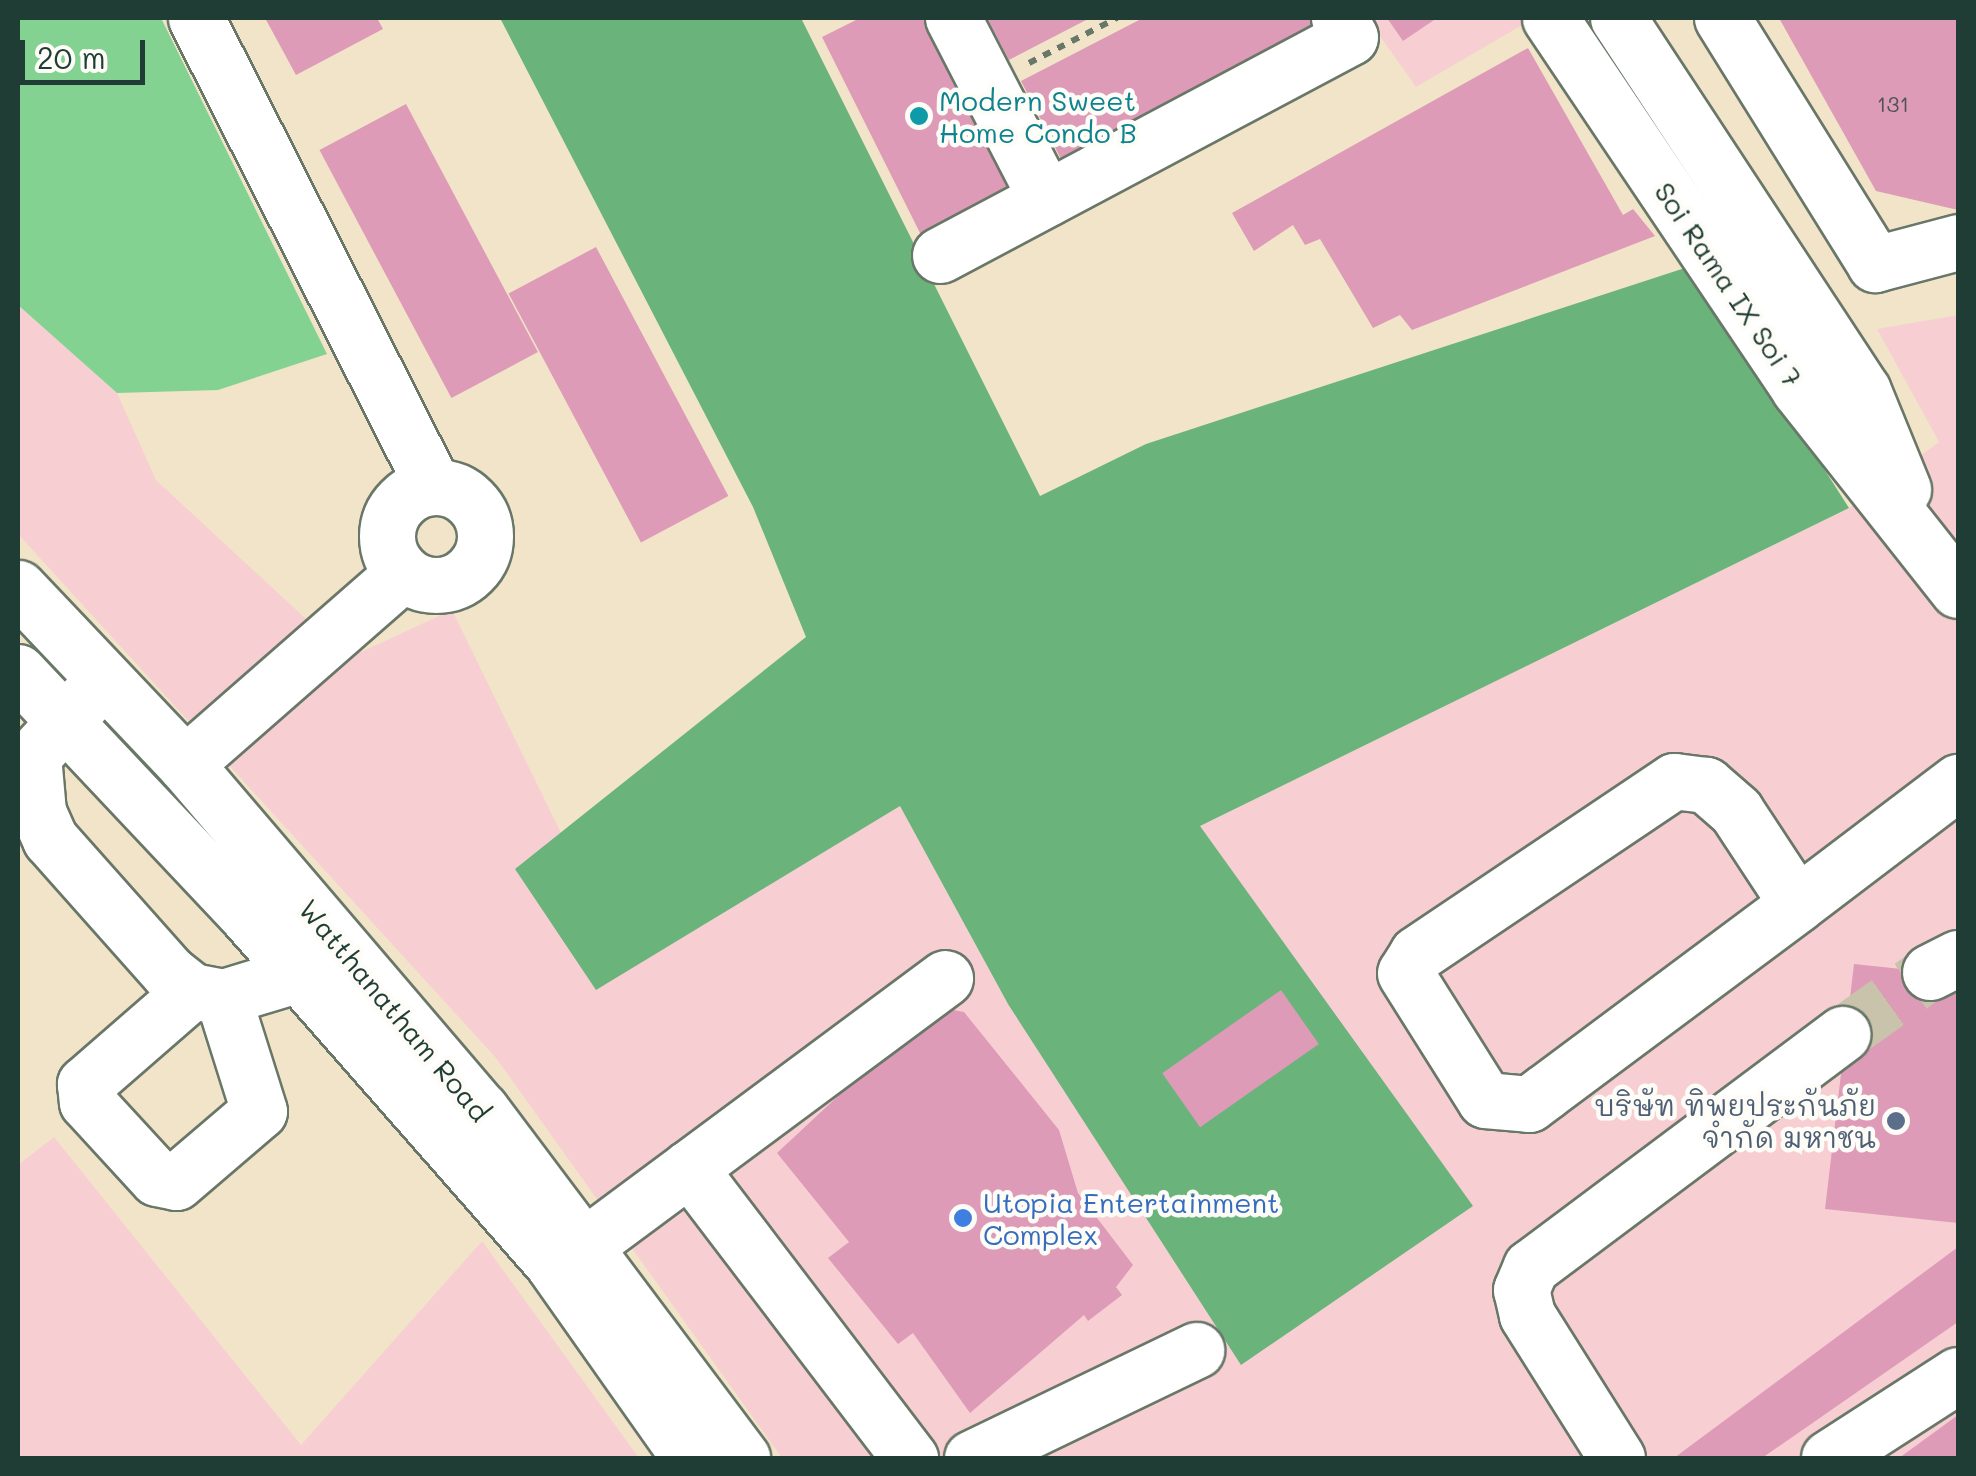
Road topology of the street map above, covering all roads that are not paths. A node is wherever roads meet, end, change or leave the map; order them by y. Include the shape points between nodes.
1 (196, 18) edge
2 (953, 18) edge
3 (1339, 18) edge
4 (1550, 18) edge
5 (1618, 18) edge
6 (1722, 18) edge
7 (1046, 198) junction
8 (1743, 208) junction
9 (1695, 234) junction
10 (1958, 242) edge
11 (940, 255) dead end
12 (1835, 393) junction
13 (433, 486) junction
14 (403, 573) junction
15 (18, 588) edge
16 (1958, 590) edge
17 (18, 672) edge
18 (104, 680) junction
19 (63, 721) junction
20 (185, 764) junction
21 (1958, 782) edge
22 (1797, 904) junction
23 (319, 959) junction
24 (945, 978) dead end
25 (1842, 1034) tunnel mouth
26 (689, 1168) junction
27 (587, 1244) junction
28 (1196, 1350) dead end
29 (1958, 1375) edge
30 (690, 1458) edge
31 (742, 1458) edge
32 (910, 1458) edge
33 (972, 1458) edge
34 (1617, 1458) edge
35 (1829, 1458) edge

1 - 13 street
2 - 7 street
3 - 7 street via 1350,37
4 - 9 street, Soi Rama IX Soi 7
5 - 8 street, Soi Rama IX Soi 7
6 - 10 street via 1875,264
7 - 11 street
8 - 9 street
8 - 12 street, Soi Rama IX Soi 7
9 - 12 street, Soi Rama IX Soi 7
12 - 16 street, Soi Rama IX Soi 7
13 - 14 street via 403,499 387,528
13 - 14 street via 476,506 483,552 449,583
14 - 20 street
15 - 18 street, Watthanatham Road
17 - 19 street, Watthanatham Road
18 - 19 street
18 - 20 street, Watthanatham Road
19 - 23 street, Watthanatham Road
19 - 23 street via 34,756 44,826 208,994
20 - 23 street, Watthanatham Road
21 - 22 street
22 - 22 street via 1529,1104 1485,1100 1404,973 1418,954 1674,781 1706,784 1736,811
23 - 27 street, Watthanatham Road
23 - 30 street, Watthanatham Road via 553,1264
24 - 26 street
25 - 34 street via 1531,1267 1521,1290 1528,1315
26 - 27 street
26 - 32 street
27 - 31 street, Watthanatham Road
28 - 33 street
29 - 35 street

